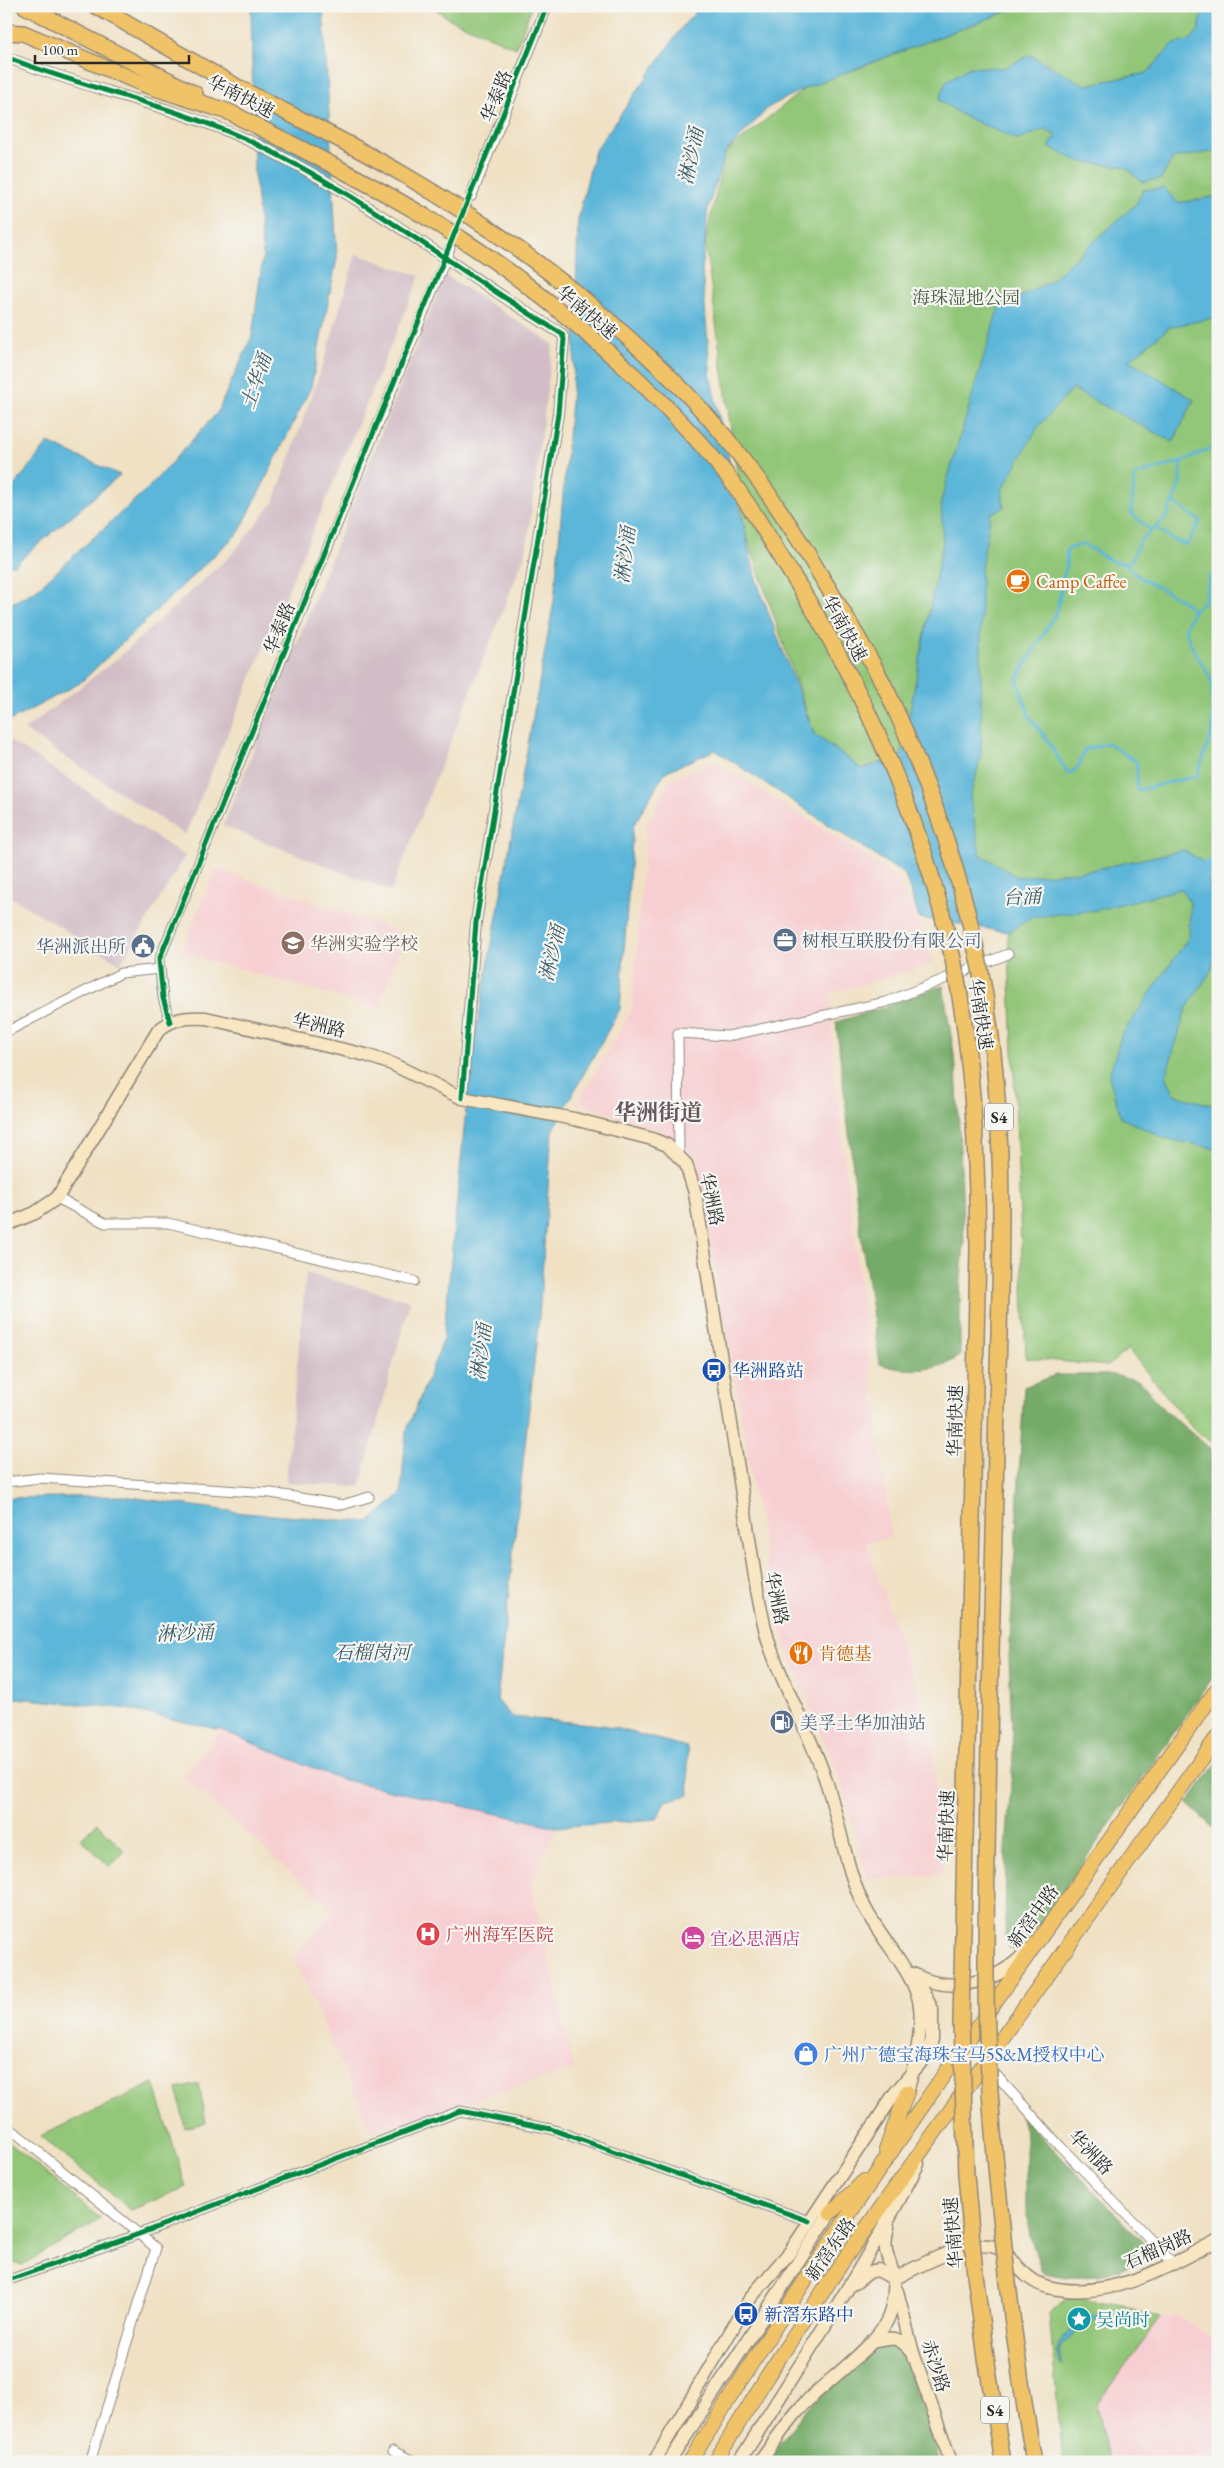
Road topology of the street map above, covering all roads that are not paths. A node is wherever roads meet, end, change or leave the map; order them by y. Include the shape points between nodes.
1 (25, 6) edge
2 (96, 6) edge
3 (547, 6) edge
4 (6, 32) edge
5 (6, 58) edge
6 (229, 112) junction
7 (471, 196) tunnel mouth
8 (450, 248) tunnel mouth
9 (445, 260) junction
10 (1008, 954) dead end
11 (160, 969) junction
12 (170, 1022) junction
13 (6, 1032) edge
14 (462, 1098) junction
15 (679, 1157) junction
16 (57, 1198) junction
17 (6, 1225) edge
18 (414, 1281) dead end
19 (6, 1482) edge
20 (369, 1497) dead end
21 (1218, 1688) edge
22 (1218, 1736) edge
23 (1047, 1928) junction
24 (898, 1960) junction
25 (985, 2064) junction
26 (913, 2073) junction
27 (907, 2092) joint
28 (6, 2125) edge
29 (935, 2131) junction
30 (880, 2167) junction
31 (830, 2213) joint
32 (892, 2215) junction
33 (809, 2221) junction
34 (140, 2234) junction
35 (1218, 2240) edge
36 (1173, 2263) junction
37 (894, 2279) junction
38 (6, 2281) edge
39 (845, 2293) junction
40 (872, 2342) junction
41 (912, 2353) junction
42 (393, 2451) dead end
43 (90, 2462) edge
44 (415, 2462) edge
45 (654, 2462) edge
46 (669, 2462) edge
47 (690, 2462) edge
48 (714, 2462) edge
49 (739, 2462) edge
50 (760, 2462) edge
51 (951, 2462) edge
52 (1003, 2462) edge
53 (1034, 2462) edge

1 - 6 highway, 华南快速 / S4
2 - 53 highway, 华南快速 / S4, bridge via 238,88 403,174 507,241 594,308 685,392 715,425 789,522 856,633 914,752 970,923 990,1029 999,1122 1000,1267 986,2043 1008,2295
3 - 7 street, 华泰路
4 - 6 highway via 23,33 146,85
5 - 9 street via 243,138 343,191
6 - 52 highway, 华南快速 / S4, bridge via 390,195 483,253 606,352 698,442 727,476 761,525 831,637 884,747 912,820 953,959 972,1078 976,1138 978,1249 961,2022 966,2175 975,2274
8 - 9 street, 华泰路
9 - 11 street, 华泰路 via 184,896 160,960
9 - 14 street via 562,334 564,339 558,414 476,922
10 - 15 street via 886,1002 728,1036 678,1032
11 - 12 street, 华泰路
11 - 13 street via 121,973
12 - 14 main road, 华洲路 via 206,1018 366,1055
12 - 16 main road via 158,1031
14 - 15 main road, 华洲路 via 574,1119 652,1139 667,1145
15 - 24 main road, 华洲路 via 686,1164 695,1194 757,1590 770,1648 826,1781 865,1907
16 - 17 main road via 35,1213
16 - 18 street via 104,1223 168,1223
19 - 20 street via 40,1478 272,1493 342,1505
21 - 23 highway, 新滘中路
22 - 25 highway
23 - 24 main road via 1022,1956 998,1974 977,1983 929,1981 914,1975
23 - 30 highway, 新滘中路
24 - 26 main road, 华洲路 via 910,1978 920,2008
25 - 29 highway, 新滘东路
25 - 36 street, 华洲路
26 - 27 main road, 华洲路
26 - 33 main road via 895,2093
27 - 30 highway
28 - 34 street
29 - 32 main road
29 - 48 highway, 新滘东路 via 845,2258
30 - 31 highway
30 - 47 highway, 新滘东路
31 - 46 main road
32 - 37 main road, 赤沙路 via 885,2251
32 - 39 main road
33 - 34 street via 551,2129 460,2111
33 - 45 main road via 779,2266 751,2297
34 - 38 street
34 - 43 street via 156,2248
35 - 36 main road, 石榴岗路
36 - 37 main road, 石榴岗路 via 1135,2281 1070,2290 1036,2282 998,2248 982,2247 952,2251
37 - 39 main road via 878,2270 869,2272
37 - 40 main road via 890,2314
37 - 41 main road, 赤沙路
39 - 49 main road
40 - 41 main road via 896,2339 904,2342
40 - 50 main road via 803,2405
41 - 51 main road, 赤沙路
42 - 44 street

